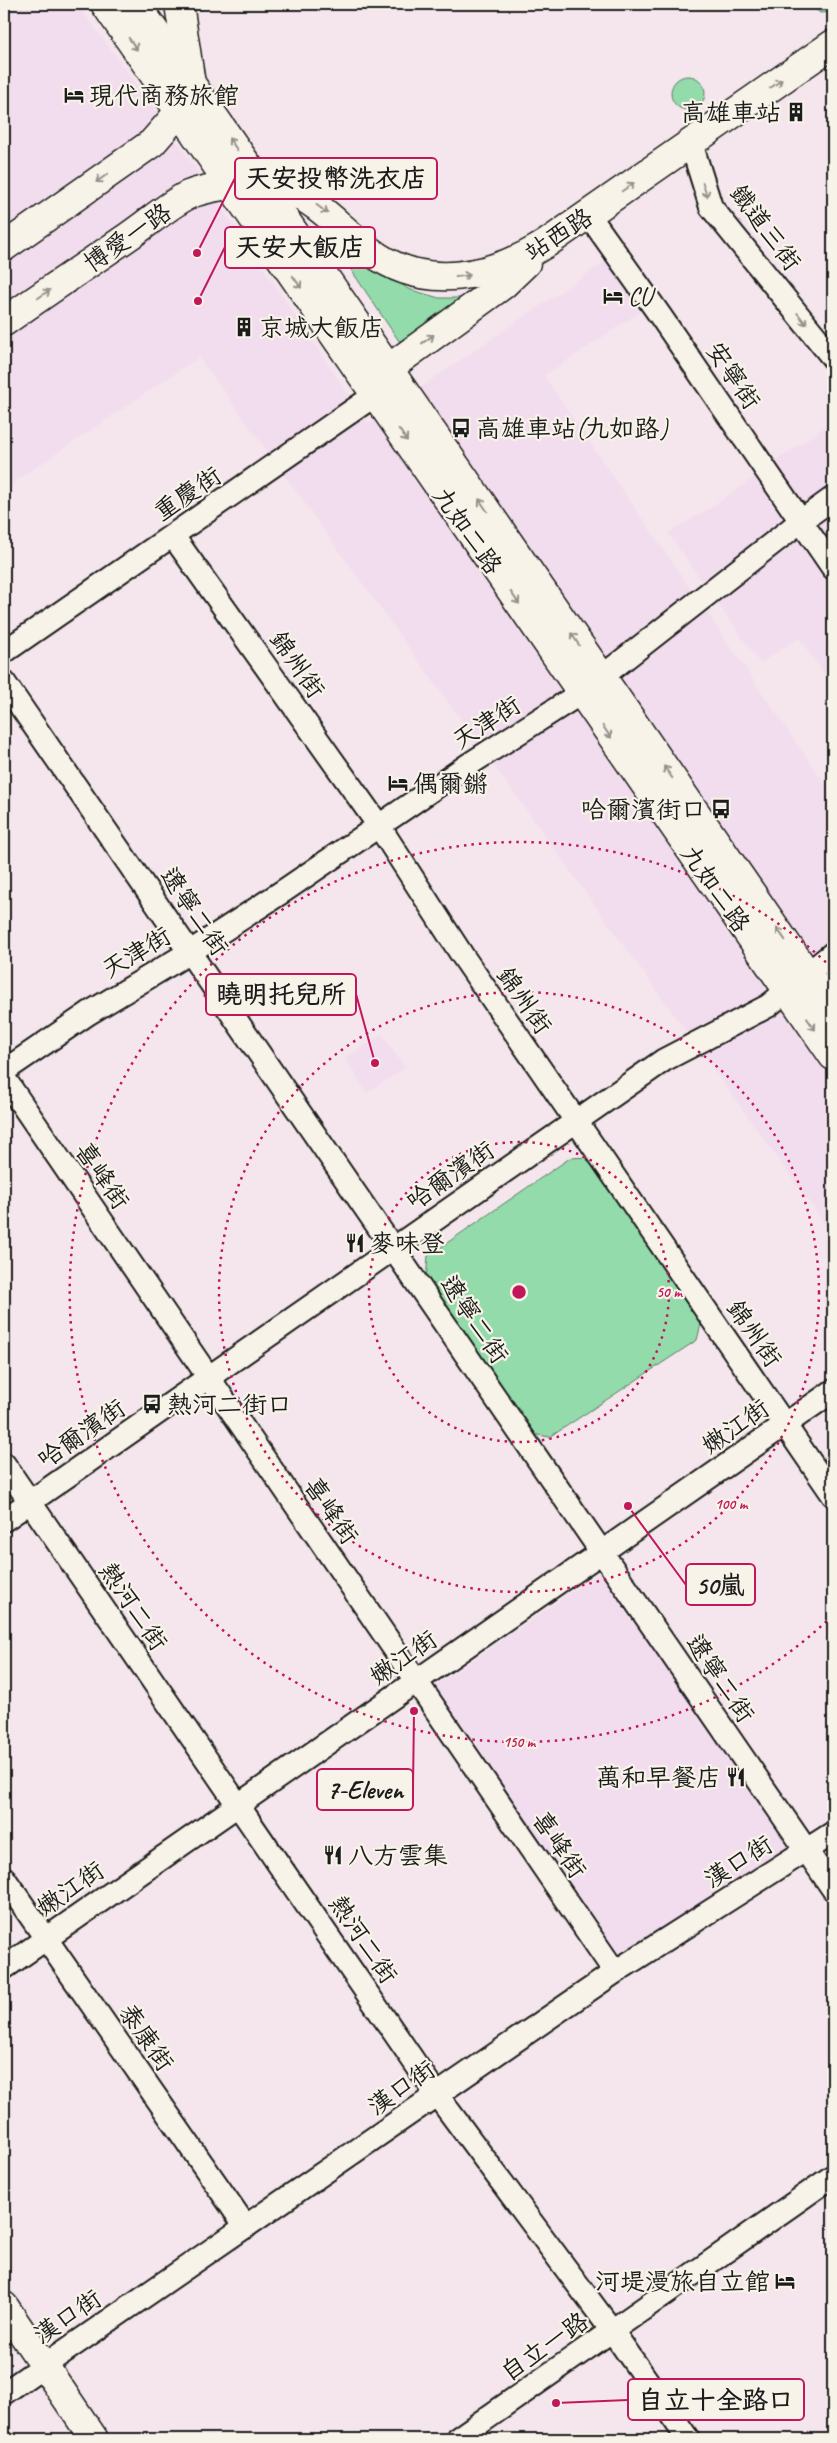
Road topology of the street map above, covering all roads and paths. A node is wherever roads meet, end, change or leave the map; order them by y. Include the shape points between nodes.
1 (105, 4) edge
2 (136, 4) edge
3 (179, 4) edge
4 (833, 44) edge
5 (191, 84) junction
6 (179, 112) junction
7 (691, 143) junction
8 (262, 184) junction
9 (229, 185) junction
10 (588, 214) junction
11 (547, 243) junction
12 (4, 247) edge
13 (4, 322) edge
14 (833, 358) edge
15 (388, 368) junction
16 (376, 395) junction
17 (833, 498) edge
18 (801, 521) junction
19 (173, 536) junction
20 (833, 568) edge
21 (4, 652) edge
22 (4, 682) edge
23 (591, 685) junction
24 (379, 826) junction
25 (190, 952) junction
26 (833, 953) edge
27 (809, 974) junction
28 (787, 991) junction
29 (833, 1011) edge
30 (833, 1056) edge
31 (4, 1071) edge
32 (4, 1078) edge
33 (576, 1121) junction
34 (393, 1248) junction
35 (208, 1377) junction
36 (833, 1391) edge
37 (785, 1425) junction
38 (4, 1464) edge
39 (833, 1495) edge
40 (30, 1502) junction
41 (4, 1520) edge
42 (602, 1552) junction
43 (416, 1681) junction
44 (238, 1805) junction
45 (833, 1833) edge
46 (806, 1850) junction
47 (4, 1878) edge
48 (833, 1889) edge
49 (46, 1939) junction
50 (4, 1968) edge
51 (615, 1972) junction
52 (437, 2095) junction
53 (833, 2176) edge
54 (246, 2227) junction
55 (4, 2306) edge
56 (613, 2332) junction
57 (44, 2364) junction
58 (4, 2393) edge
59 (94, 2439) edge
60 (457, 2439) edge
61 (688, 2439) edge

1 -> 6 street, 九如二路
2 - 5 street, 九如二路
3 - 5 street
7 -> 4 street, 站西路
5 - 6 street
8 -> 5 street, 九如二路
6 - 9 street, 九如二路
6 -> 12 street via 166,130 142,150
10 -> 7 street, 站西路
7 -> 14 street, 鐵道三街 via 711,207
8 - 9 street, 博愛一路
8 -> 11 street, 站西路 via 306,198 383,260 415,273 451,278 472,275 511,263
8 - 15 street, 九如二路
13 -> 9 street, 博愛一路 via 189,195
9 -> 16 street, 九如二路
10 - 11 street, 站西路
10 - 18 street, 安寧街
15 -> 11 street via 503,285
15 - 16 street
23 -> 15 street, 九如二路
16 - 19 street, 重慶街
16 -> 23 street, 九如二路
17 - 18 street, 天津街
18 - 20 street, 安寧街
18 - 23 street, 天津街
19 - 21 street, 重慶街
19 - 24 street, 錦州街
22 - 25 street, 遼寧二街
23 - 24 street, 天津街
27 -> 23 street, 九如二路
23 -> 28 street, 九如二路
24 - 25 street, 天津街
24 - 33 street, 錦州街 via 462,955
25 - 31 street, 天津街 via 89,1013
25 - 34 street, 遼寧二街
26 - 27 street, 哈爾濱街
27 - 28 street, 哈爾濱街
27 - 29 street, 九如二路
28 -> 30 street, 九如二路
28 - 33 street, 哈爾濱街 via 768,1006 664,1060
32 - 35 street, 喜峰街
33 - 34 street, 哈爾濱街
33 - 37 street, 錦州街
34 - 35 street, 哈爾濱街
34 - 42 street, 遼寧二街
35 - 40 street, 哈爾濱街
35 - 43 street, 喜峰街
36 - 37 street, 嫩江街
37 - 39 street, 錦州街
37 - 42 street, 嫩江街
38 - 40 street, 熱河二街
40 - 41 street, 哈爾濱街
40 - 44 street, 熱河二街
42 - 43 street, 嫩江街
42 - 46 street, 遼寧二街
43 - 44 street, 嫩江街
43 - 51 street, 喜峰街
44 - 49 street, 嫩江街
44 - 52 street, 熱河二街
45 - 46 street, 漢口街
46 - 48 street, 遼寧二街
46 - 51 street, 漢口街
47 - 49 street, 泰康街
49 - 50 street, 嫩江街
49 - 54 street, 泰康街
51 - 52 street, 漢口街
52 - 54 street, 漢口街
52 - 56 street, 熱河二街
53 - 56 street, 自立一路
54 - 57 street, 漢口街
55 - 57 street
56 - 60 street, 自立一路
56 - 61 street, 熱河二街
57 - 58 street, 漢口街
57 - 59 street

